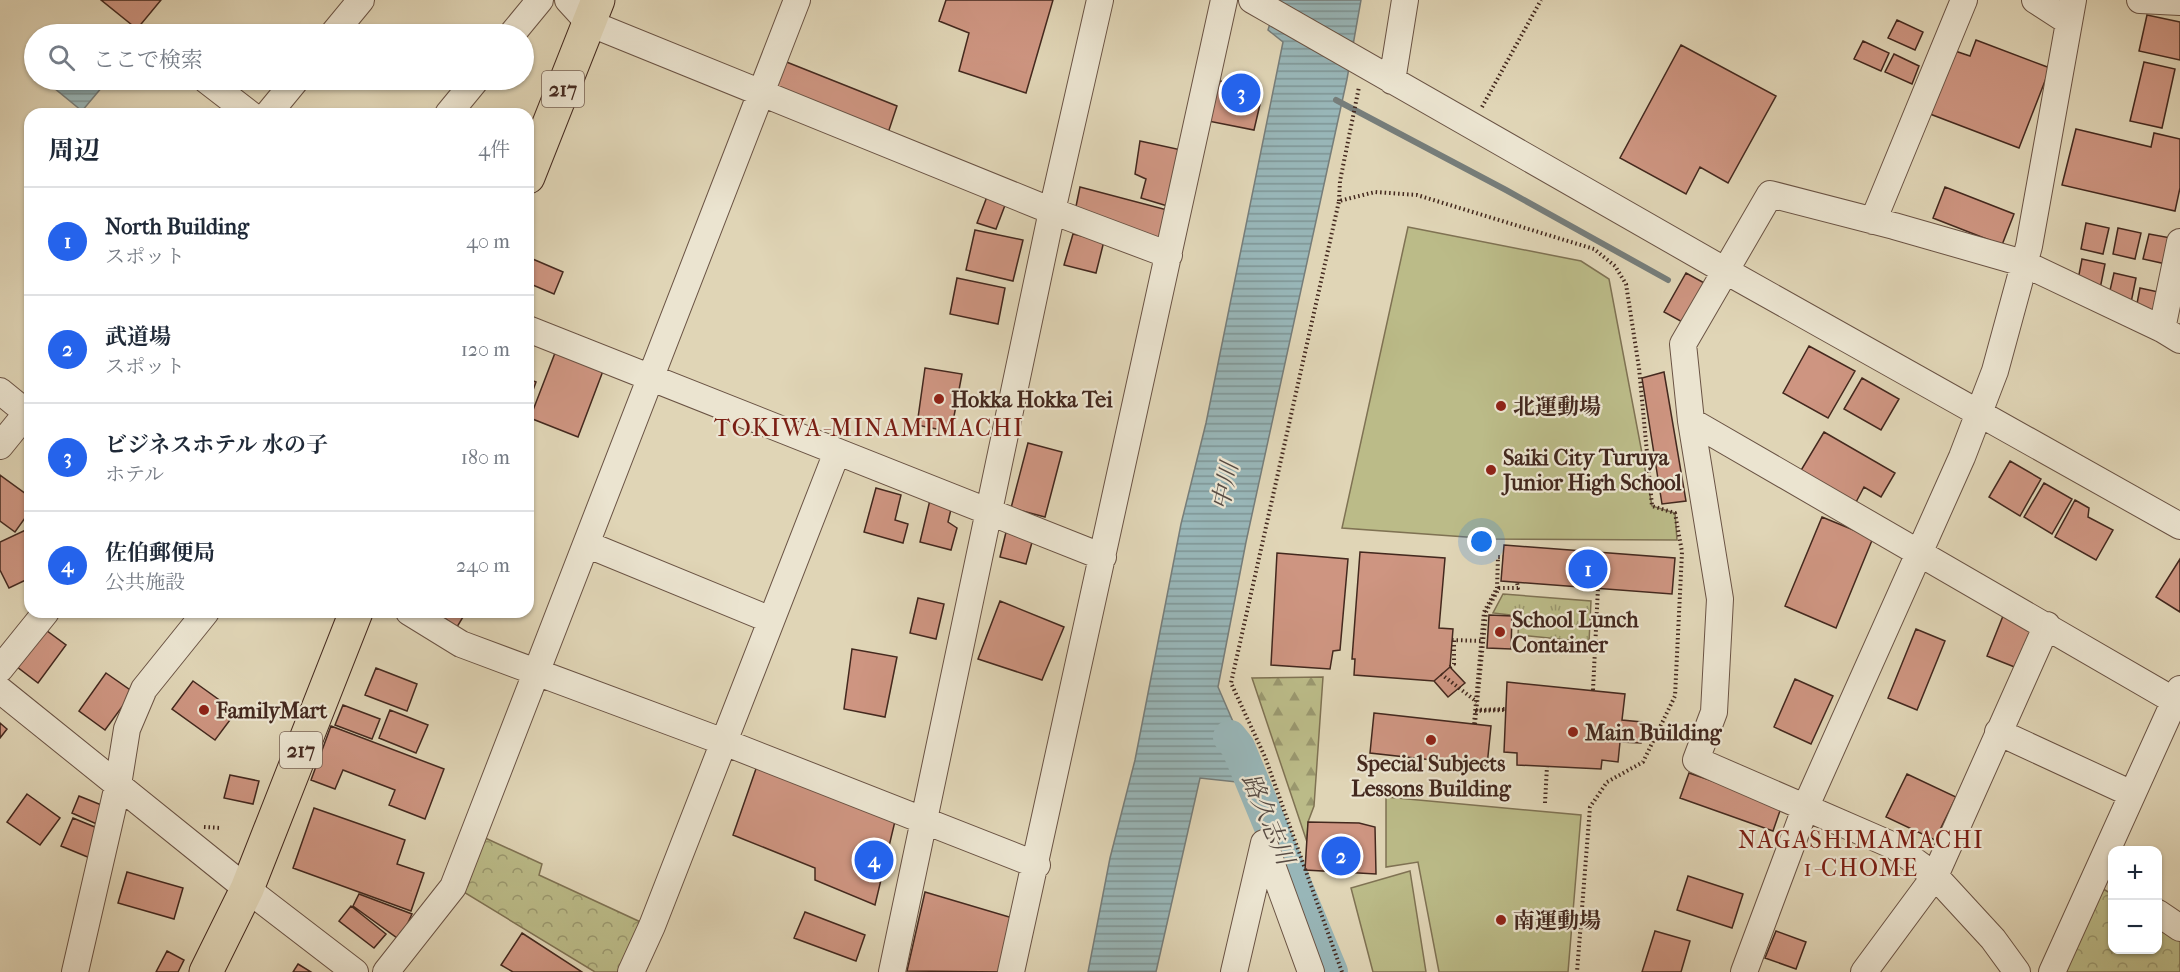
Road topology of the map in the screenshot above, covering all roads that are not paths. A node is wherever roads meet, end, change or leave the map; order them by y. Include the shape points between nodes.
1 (361, 0) edge
2 (540, 0) edge
3 (797, 0) edge
4 (1100, 0) edge
5 (1224, 0) edge
6 (1253, 0) edge
7 (1405, 0) edge
8 (1964, 0) edge
9 (2035, 0) edge
10 (2140, 0) edge
11 (2180, 2) edge
12 (585, 8) edge
13 (2071, 11) edge
14 (341, 24) edge
15 (520, 24) edge
16 (1392, 81) junction
17 (219, 90) edge
18 (288, 90) edge
19 (468, 90) edge
20 (761, 93) junction
21 (242, 108) edge
22 (273, 108) edge
23 (453, 108) edge
24 (534, 159) edge
25 (1052, 211) junction
26 (1874, 221) junction
27 (2180, 242) edge
28 (1169, 255) junction
29 (2023, 263) junction
30 (1724, 270) junction
31 (534, 331) edge
32 (2171, 334) edge
33 (651, 377) junction
34 (0, 391) edge
35 (24, 408) edge
36 (1980, 415) junction
37 (24, 416) edge
38 (1691, 421) junction
39 (0, 446) edge
40 (837, 452) junction
41 (989, 510) junction
42 (2180, 526) edge
43 (586, 544) junction
44 (1920, 554) junction
45 (1103, 558) junction
46 (41, 618) edge
47 (201, 618) edge
48 (354, 618) edge
49 (419, 618) edge
50 (771, 620) junction
51 (2047, 625) junction
52 (0, 669) edge
53 (537, 671) junction
54 (0, 690) edge
55 (2178, 698) edge
56 (1998, 732) junction
57 (724, 742) junction
58 (118, 785) junction
59 (2132, 794) junction
60 (1806, 806) junction
61 (925, 822) junction
62 (1036, 865) junction
63 (1935, 876) junction
64 (2104, 878) edge
65 (247, 889) junction
66 (2162, 916) edge
67 (2180, 927) edge
68 (1310, 971) edge
69 (75, 972) edge
70 (206, 972) edge
71 (355, 972) edge
72 (386, 972) edge
73 (631, 972) edge
74 (892, 972) edge
75 (1011, 972) edge
76 (1234, 972) edge
77 (1744, 972) edge
78 (1864, 972) edge
79 (2017, 972) edge
80 (2052, 972) edge

1 - 14 street
2 - 15 street
3 - 20 street
4 - 25 street
5 - 28 street
6 - 16 street
7 - 16 street
8 - 26 street
9 - 13 street
10 - 11 street
12 - 20 street
12 - 24 highway, 217
13 - 29 street
16 - 30 street
17 - 21 street
18 - 22 street
19 - 23 street
20 - 25 street
20 - 33 street
25 - 28 street
25 - 41 street
26 - 29 street
26 - 30 street via 1770,195
27 - 32 street
28 - 45 street
29 - 32 street
29 - 36 street
30 - 36 street
30 - 38 street via 1683,344
31 - 33 street
33 - 40 street
33 - 43 street
34 - 35 street
36 - 42 street
36 - 44 street
37 - 39 street
38 - 44 street
38 - 60 street via 1720,599 1714,712 1696,760
40 - 41 street
40 - 50 street
41 - 45 street
41 - 61 street
43 - 50 street
43 - 53 street
44 - 51 street
44 - 60 street
45 - 62 street
46 - 52 street
47 - 58 street via 144,689 127,729
48 - 65 highway, 217
49 - 53 street via 461,644
50 - 57 street
51 - 55 street
51 - 56 street
53 - 57 street
53 - 72 street via 453,886
54 - 58 street
55 - 59 street
56 - 59 street
56 - 63 street
57 - 61 street
57 - 73 street
58 - 65 street
58 - 69 street
59 - 64 street
60 - 63 street via 1894,846
60 - 77 street
61 - 62 street
61 - 74 street
62 - 75 street
63 - 78 street
63 - 79 street via 1993,939
64 - 80 street
65 - 70 highway, 217
65 - 71 street
66 - 67 street
68 - 76 street via 1264,843

